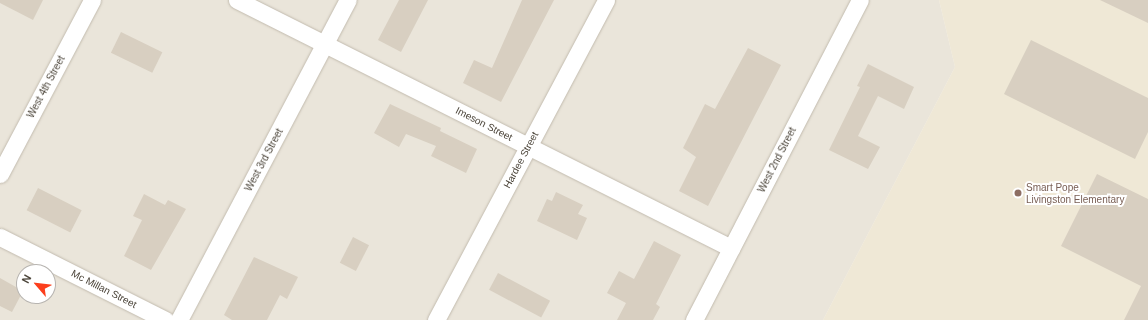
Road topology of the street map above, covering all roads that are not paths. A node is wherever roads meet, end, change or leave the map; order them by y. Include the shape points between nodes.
1 (92, 0) edge
2 (237, 0) edge
3 (348, 0) edge
4 (606, 0) edge
5 (860, 0) edge
6 (325, 44) junction
7 (528, 146) junction
8 (0, 174) edge
9 (0, 237) edge
10 (731, 248) junction
11 (165, 320) edge
12 (179, 320) edge
13 (436, 320) edge
14 (694, 320) edge

1 - 8 street, West 4th Street
2 - 6 street, Imeson Street
3 - 6 street, West 3rd Street
4 - 7 street, Hardee Street
5 - 10 street, West 2nd Street
6 - 7 street, Imeson Street
6 - 12 street, West 3rd Street
7 - 10 street, Imeson Street
7 - 13 street, Hardee Street
9 - 11 street, Mc Millan Street
10 - 14 street, West 2nd Street

